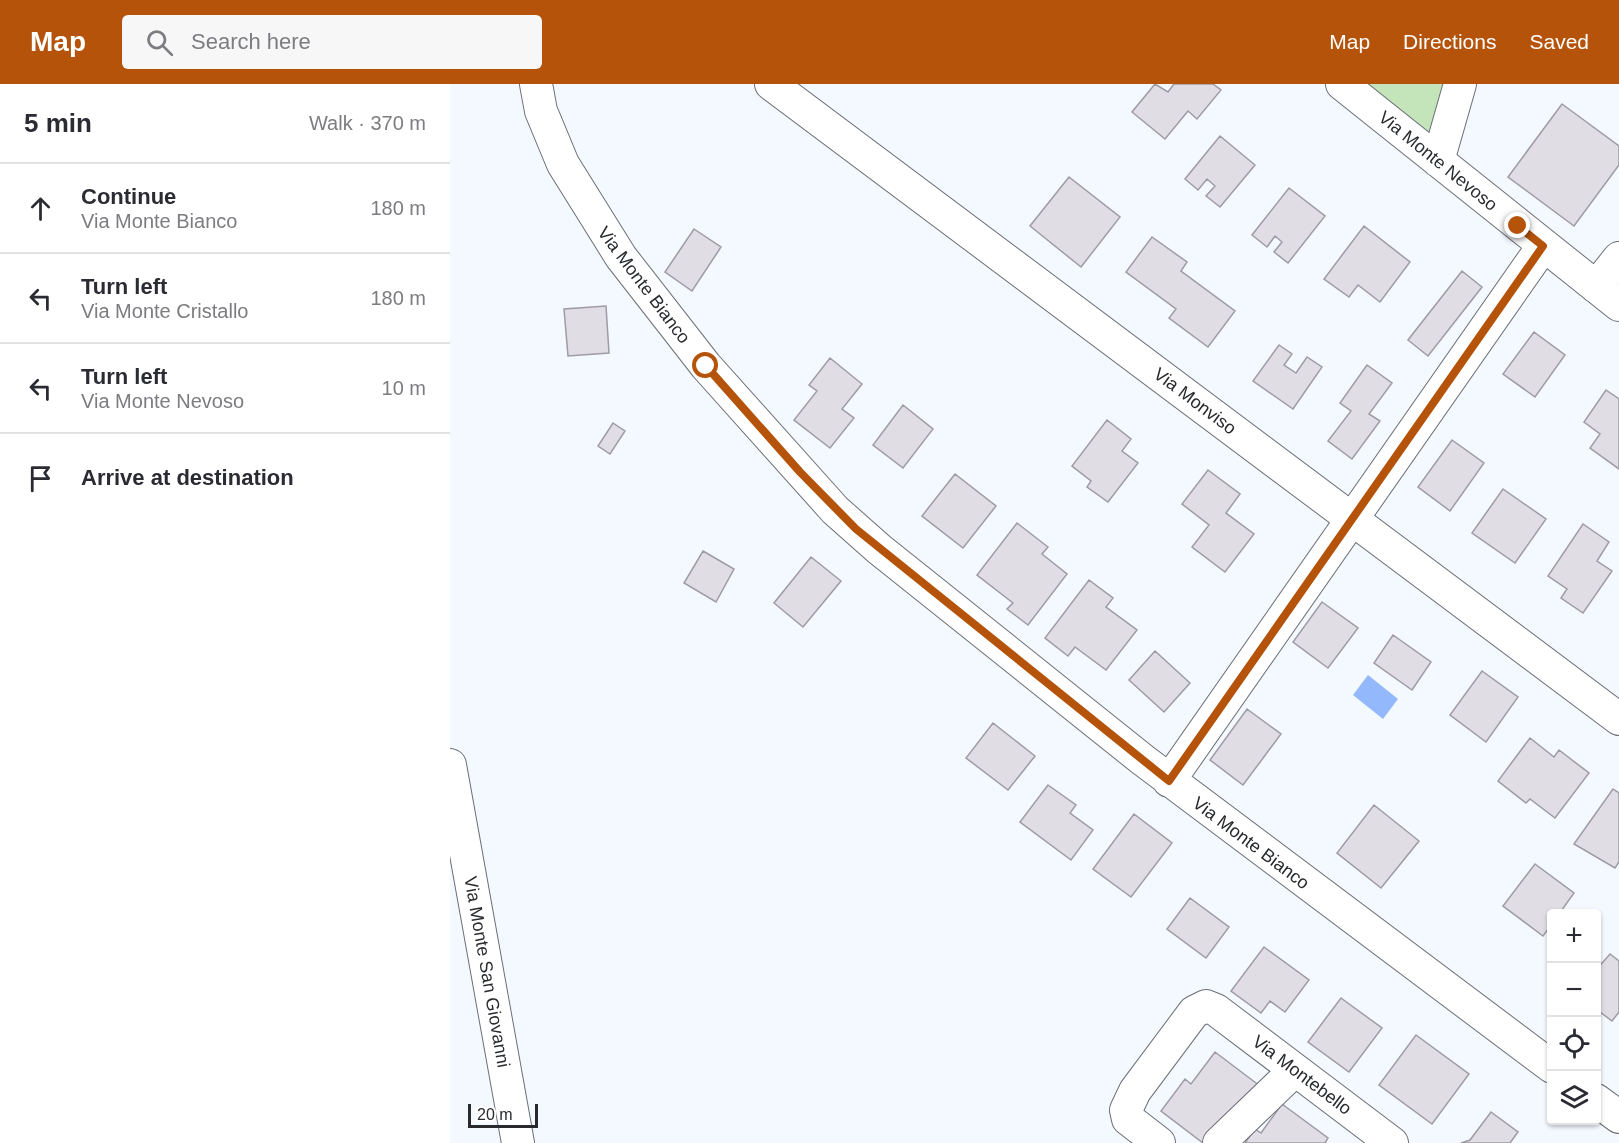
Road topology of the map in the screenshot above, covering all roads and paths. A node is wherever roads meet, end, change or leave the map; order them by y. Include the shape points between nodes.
1 (536, 84) edge
2 (1342, 84) edge
3 (1460, 84) edge
4 (775, 86) edge
5 (1438, 161) junction
6 (1543, 246) junction
7 (1619, 258) edge
8 (1607, 296) edge
9 (1353, 519) junction
10 (1619, 719) edge
11 (450, 765) edge
12 (1169, 781) junction
13 (1547, 1064) edge
14 (1295, 1070) junction
15 (1601, 1104) edge
16 (1619, 1117) edge
17 (1373, 1138) edge
18 (518, 1143) edge
19 (1159, 1143) edge
20 (1219, 1143) edge

1 - 12 street, Via Monte Bianco via 541,111 558,153 603,230 670,322 800,472 879,549
2 - 5 street, Via Monte Nevoso
3 - 5 street
4 - 9 street, Via Monviso
5 - 6 street, Via Monte Nevoso
6 - 8 street, Via Monte Nevoso
6 - 9 street
7 - 8 street
9 - 10 street, Via Monviso
9 - 12 street
11 - 18 street, Via Monte San Giovanni
12 - 13 street, Via Monte Bianco
14 - 17 street, Via Montebello
14 - 19 street, Via Montebello via 1211,1007 1202,1007 1194,1012 1128,1105 1128,1119
14 - 20 street
15 - 16 street

